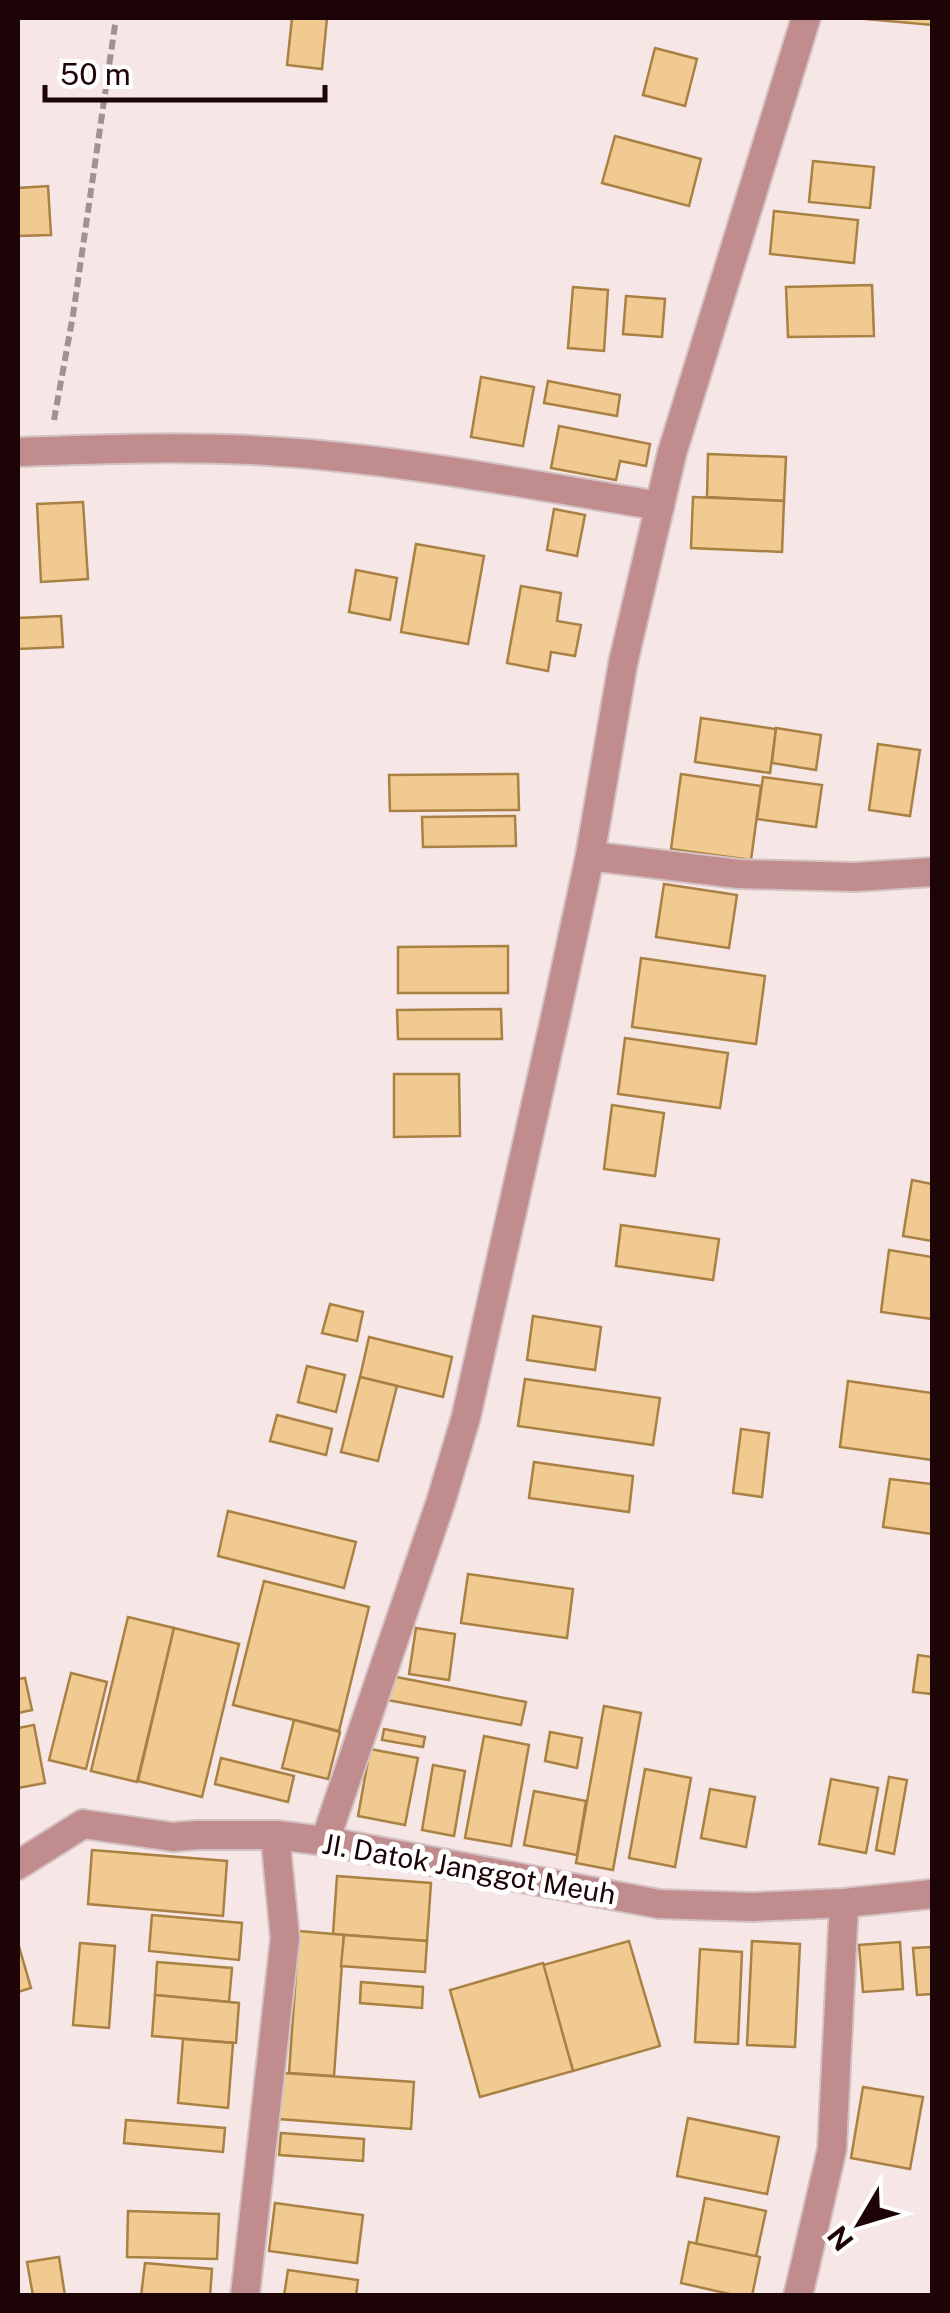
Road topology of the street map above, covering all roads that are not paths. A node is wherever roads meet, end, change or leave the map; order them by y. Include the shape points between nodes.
1 (806, 18) edge
2 (18, 452) edge
3 (660, 506) junction
4 (590, 856) junction
5 (932, 872) edge
6 (275, 1835) junction
7 (325, 1841) junction
8 (18, 1865) edge
9 (932, 1894) edge
10 (844, 1903) junction
11 (245, 2296) edge
12 (798, 2296) edge

1 - 3 street
2 - 3 street via 267,451 470,474
3 - 4 street
4 - 5 street via 739,874 855,878
4 - 7 street via 466,1417
6 - 7 street, JI. Datok Janggot Meuh
6 - 8 street, JI. Datok Janggot Meuh via 172,1837 83,1824
6 - 11 street via 285,1938
7 - 10 street, JI. Datok Janggot Meuh via 660,1904
9 - 10 street, JI. Datok Janggot Meuh
10 - 12 street via 832,2149

